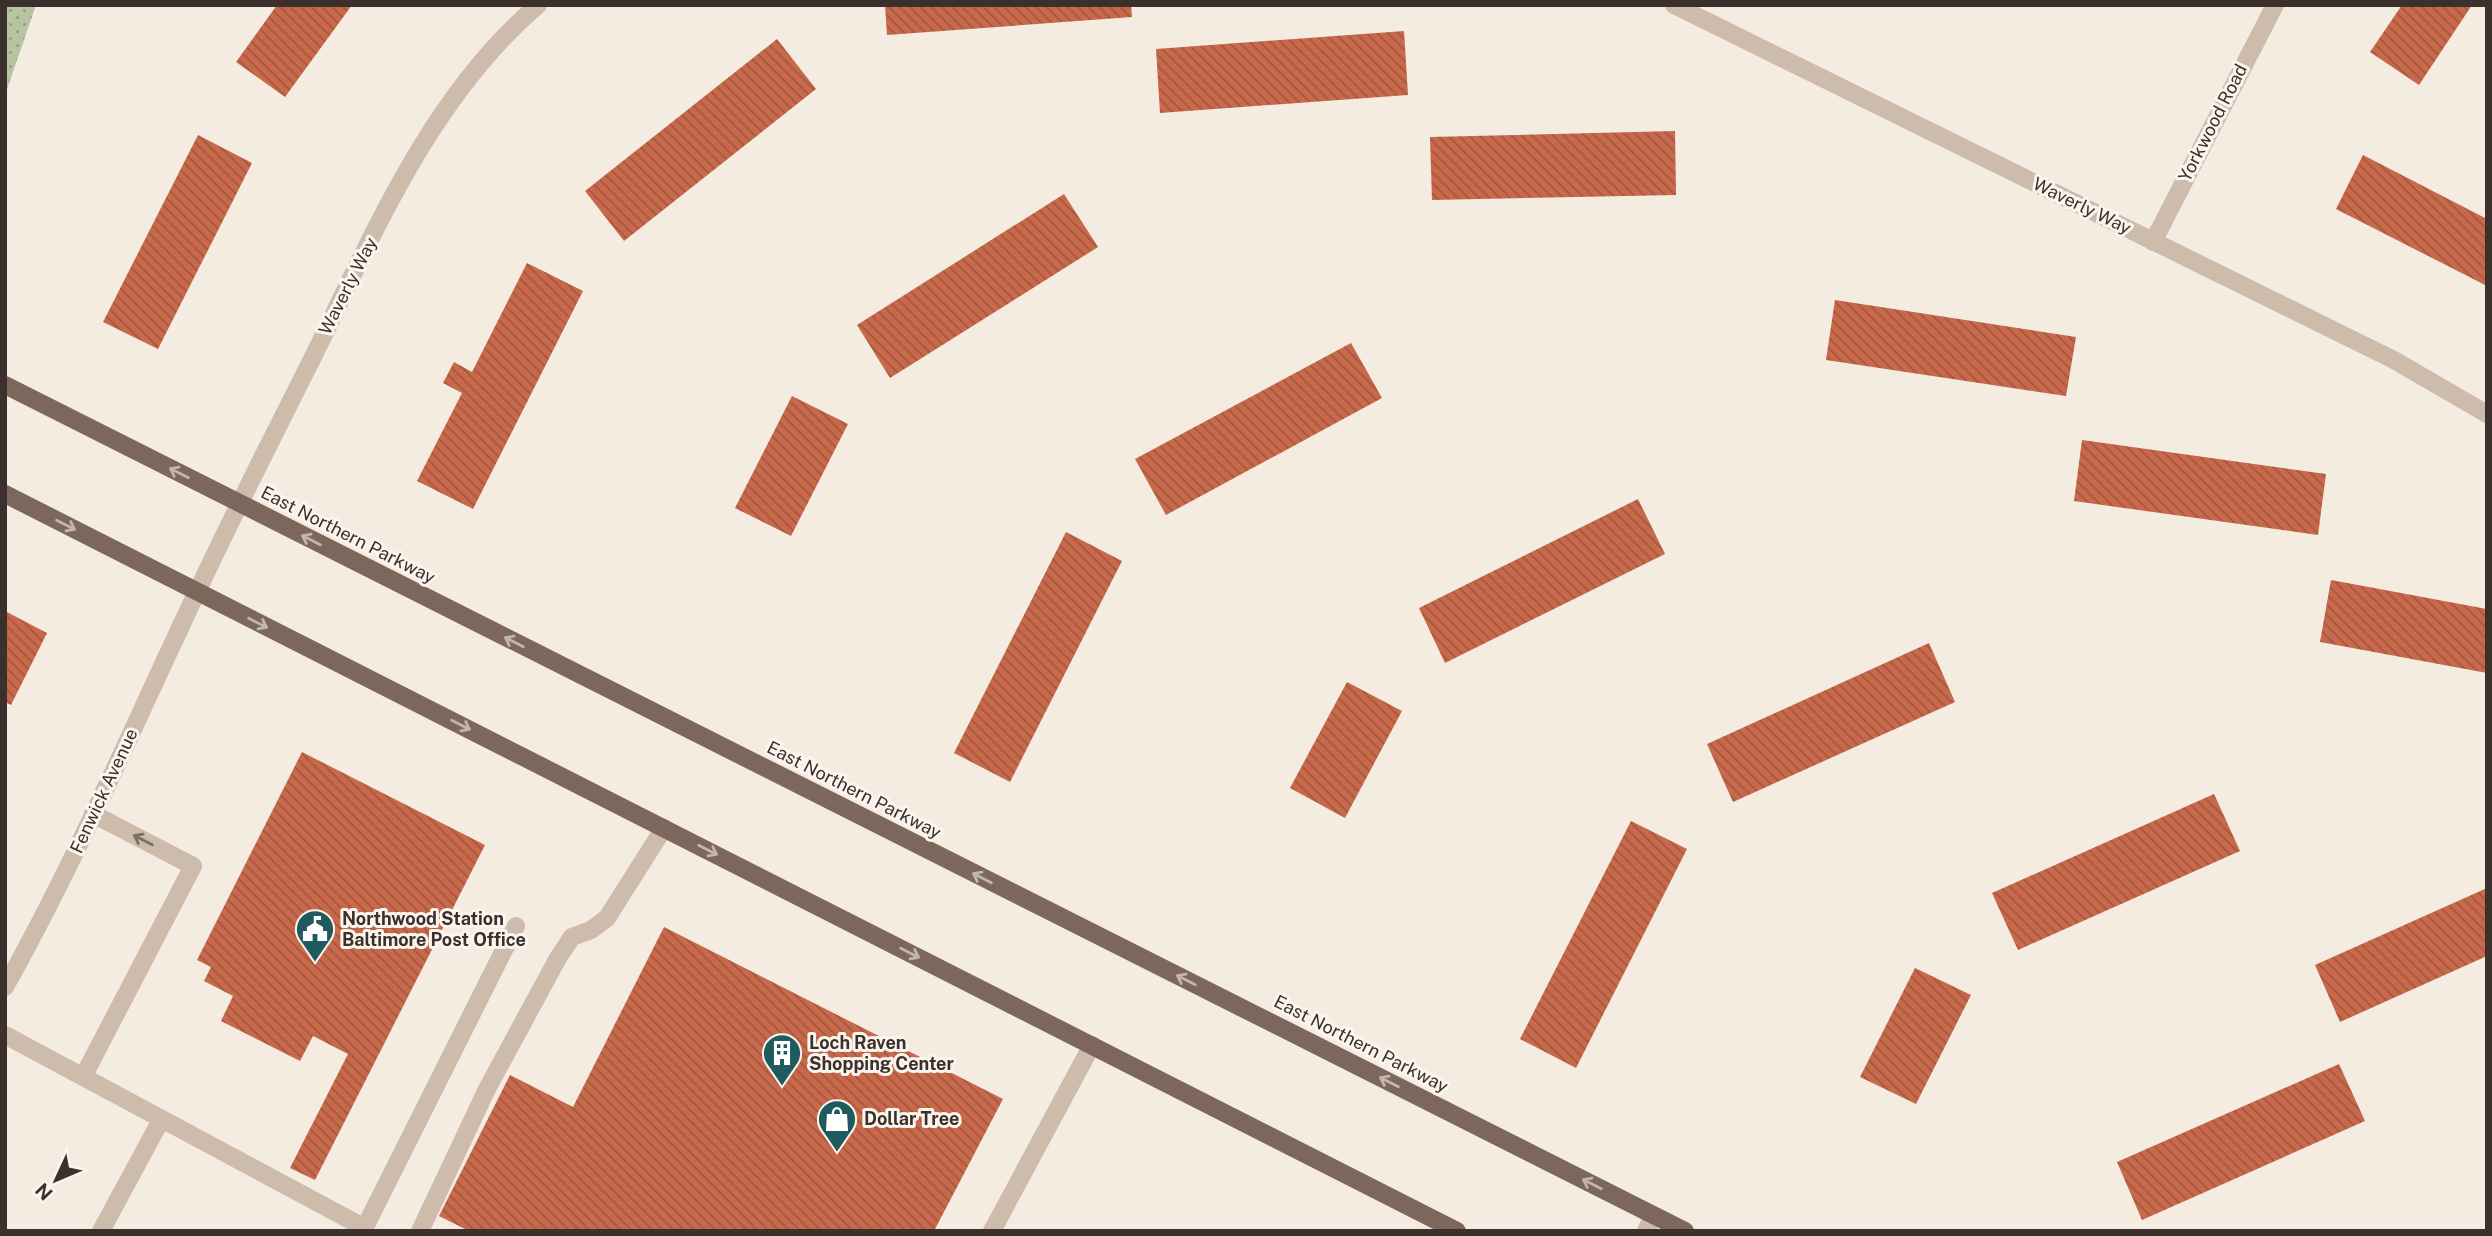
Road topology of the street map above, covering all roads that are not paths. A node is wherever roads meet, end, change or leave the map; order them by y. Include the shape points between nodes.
1 (538, 5) edge
2 (1674, 5) edge
3 (2274, 5) edge
4 (2153, 242) junction
5 (5, 385) edge
6 (2487, 414) edge
7 (5, 494) edge
8 (240, 504) junction
9 (197, 592) junction
10 (93, 814) junction
11 (664, 828) junction
12 (516, 926) dead end
13 (7, 980) edge
14 (5, 1035) edge
15 (1092, 1045) junction
16 (83, 1077) junction
17 (161, 1120) junction
18 (1649, 1223) edge
19 (364, 1229) edge
20 (101, 1231) edge
21 (420, 1231) edge
22 (992, 1231) edge
23 (1457, 1231) edge
24 (1685, 1231) edge

1 - 8 street, Waverly Way via 464,82 428,136
2 - 4 street, Waverly Way
3 - 4 street, Yorkwood Road
4 - 6 street, Waverly Way via 2393,360
8 -> 5 main road, East Northern Parkway
7 -> 9 main road
8 - 9 street, Waverly Way
18 -> 8 main road, East Northern Parkway
9 - 10 street, Fenwick Avenue
9 -> 11 main road
10 - 13 street, Fenwick Avenue
16 -> 10 street via 193,866
11 -> 15 main road
11 - 21 street via 607,918 572,937 558,958 487,1089
12 - 19 street
14 - 16 street
15 - 22 street
15 - 23 main road
16 - 17 street
17 - 19 street
17 - 20 street
18 - 24 main road, East Northern Parkway

